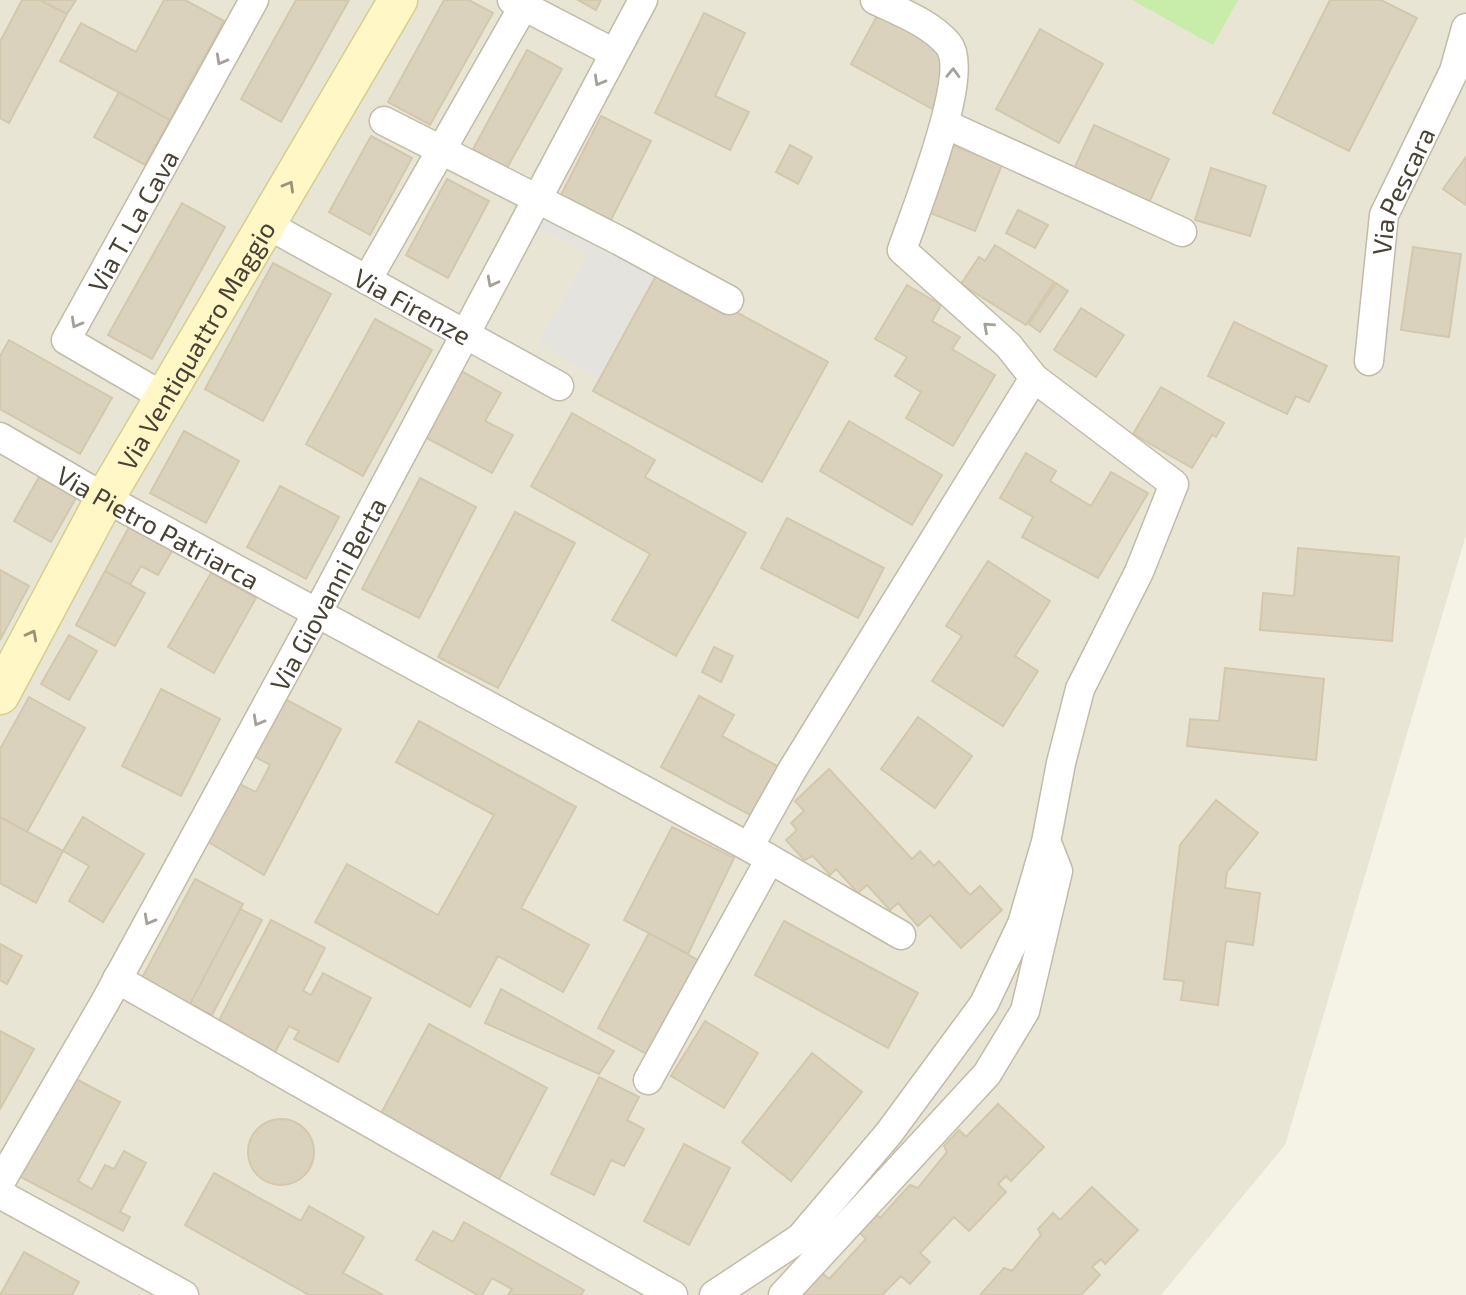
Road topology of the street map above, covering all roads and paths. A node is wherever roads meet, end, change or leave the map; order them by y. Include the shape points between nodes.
1 (254, 0) edge
2 (398, 0) edge
3 (643, 0) edge
4 (875, 0) edge
5 (521, 2) edge
6 (1466, 28) edge
7 (614, 53) junction
8 (384, 121) dead end
9 (945, 124) junction
10 (440, 150) junction
11 (537, 198) junction
12 (266, 224) junction
13 (1182, 232) dead end
14 (367, 280) junction
15 (729, 300) dead end
16 (464, 334) junction
17 (1369, 361) dead end
18 (1034, 377) junction
19 (559, 386) dead end
20 (164, 397) junction
21 (0, 437) edge
22 (105, 498) junction
23 (317, 613) junction
24 (0, 695) edge
25 (1046, 842) junction
26 (760, 853) junction
27 (901, 935) dead end
28 (117, 979) junction
29 (648, 1080) dead end
30 (0, 1183) edge
31 (0, 1195) edge
32 (184, 1295) edge
33 (673, 1295) edge
34 (714, 1295) edge
35 (783, 1295) edge

1 -> 20 street, Via T. La Cava via 66,340
12 -> 2 main road, Via Ventiquattro Maggio
3 - 7 street, Via Giovanni Berta
9 -> 4 street via 956,70 950,46 929,27
5 - 7 street
5 - 10 street
6 - 17 street, Via Pescara via 1454,71 1384,215
7 -> 11 street, Via Giovanni Berta
8 - 10 street
9 - 13 street
18 -> 9 street via 1008,345 902,250
10 - 11 street
10 - 14 street
11 - 15 street
11 -> 16 street, Via Giovanni Berta
12 - 14 street, Via Firenze
12 - 20 main road, Via Ventiquattro Maggio
14 - 16 street, Via Firenze
16 - 19 street, Via Firenze
16 - 23 street, Via Giovanni Berta
18 - 25 street via 1174,484 1139,572 1080,689
18 - 26 street via 791,772
20 - 22 main road, Via Ventiquattro Maggio
21 - 22 street, Via Pietro Patriarca
22 - 23 street, Via Pietro Patriarca
24 -> 22 main road, Via Ventiquattro Maggio
23 - 26 street, Via Pietro Patriarca
23 -> 28 street, Via Giovanni Berta
25 - 34 street via 1022,924 984,1004 944,1060 800,1238
25 - 35 street via 1058,871 1024,1011 987,1074
26 - 27 street, Via Pietro Patriarca
26 - 29 street
28 - 30 street, Via Giovanni Berta
28 - 33 street
31 - 32 street

